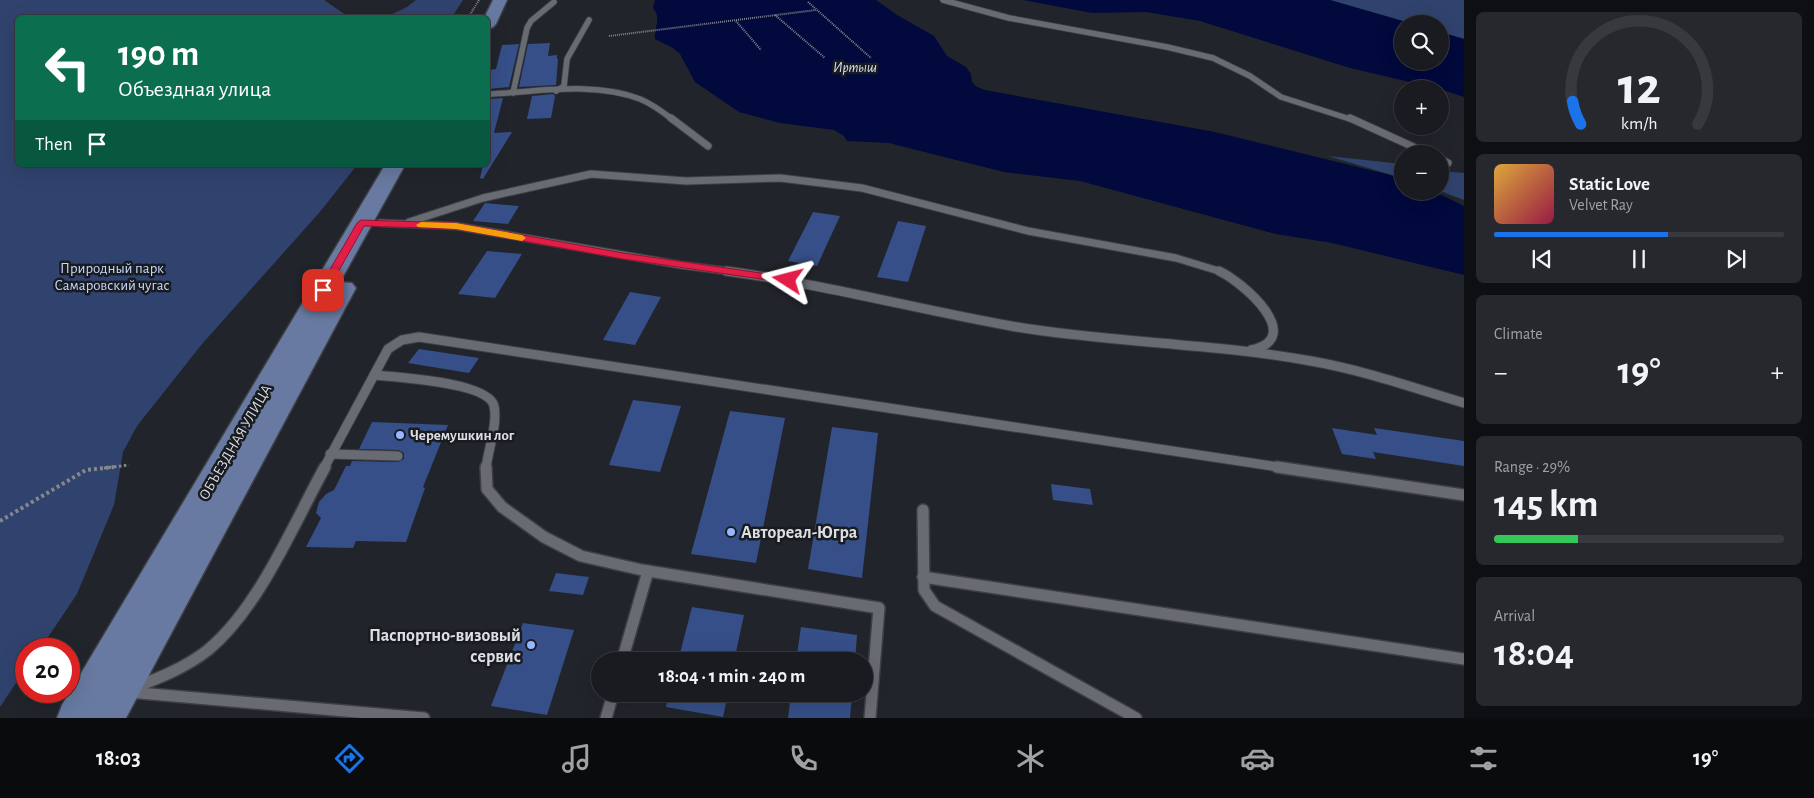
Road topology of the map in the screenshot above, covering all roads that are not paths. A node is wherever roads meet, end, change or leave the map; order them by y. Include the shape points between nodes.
1 (489, 0) edge
2 (500, 0) edge
3 (943, 0) edge
4 (554, 2) dead end
5 (481, 15) edge
6 (490, 20) edge
7 (589, 20) dead end
8 (555, 91) junction
9 (513, 93) junction
10 (490, 94) edge
11 (1409, 145) edge
12 (708, 146) dead end
13 (394, 167) edge
14 (410, 167) edge
15 (381, 223) junction
16 (1242, 352) junction
17 (374, 375) junction
18 (1464, 403) edge
19 (330, 454) junction
20 (398, 456) dead end
21 (1464, 496) edge
22 (923, 510) dead end
23 (648, 571) junction
24 (923, 577) junction
25 (625, 652) edge
26 (1464, 659) edge
27 (611, 702) edge
28 (98, 705) edge
29 (424, 718) edge
30 (606, 718) edge
31 (870, 718) edge
32 (1136, 718) edge

1 - 5 main road
2 - 6 main road
3 - 11 lane via 1009,18 1213,58 1250,76 1281,98 1347,117
4 - 9 lane via 527,28
7 - 8 lane via 565,58 564,86
8 - 9 lane
8 - 12 lane via 611,91 632,96
9 - 10 lane
13 - 15 main road, ОБЪЕЗДНАЯ УЛИЦА
14 - 15 main road, ОБЪЕЗДНАЯ УЛИЦА
15 - 16 lane via 456,226 671,264 770,277 1012,326
15 - 16 lane via 592,174 686,181 814,180 862,188 1028,231 1176,258 1212,268 1230,276 1258,299 1272,324 1270,342
15 - 28 main road, ОБЪЕЗДНАЯ УЛИЦА
16 - 18 lane via 1312,361 1361,372
17 - 19 lane
17 - 21 lane via 388,349 395,343 419,337
17 - 23 lane via 474,390 488,396 495,406 495,414 486,488 497,502 562,548 581,556
19 - 20 lane
19 - 28 lane via 261,585 233,626 186,666
22 - 24 lane
23 - 25 lane
23 - 31 lane via 879,608
24 - 26 lane
24 - 32 lane via 924,590 935,606
27 - 30 lane
28 - 29 lane

